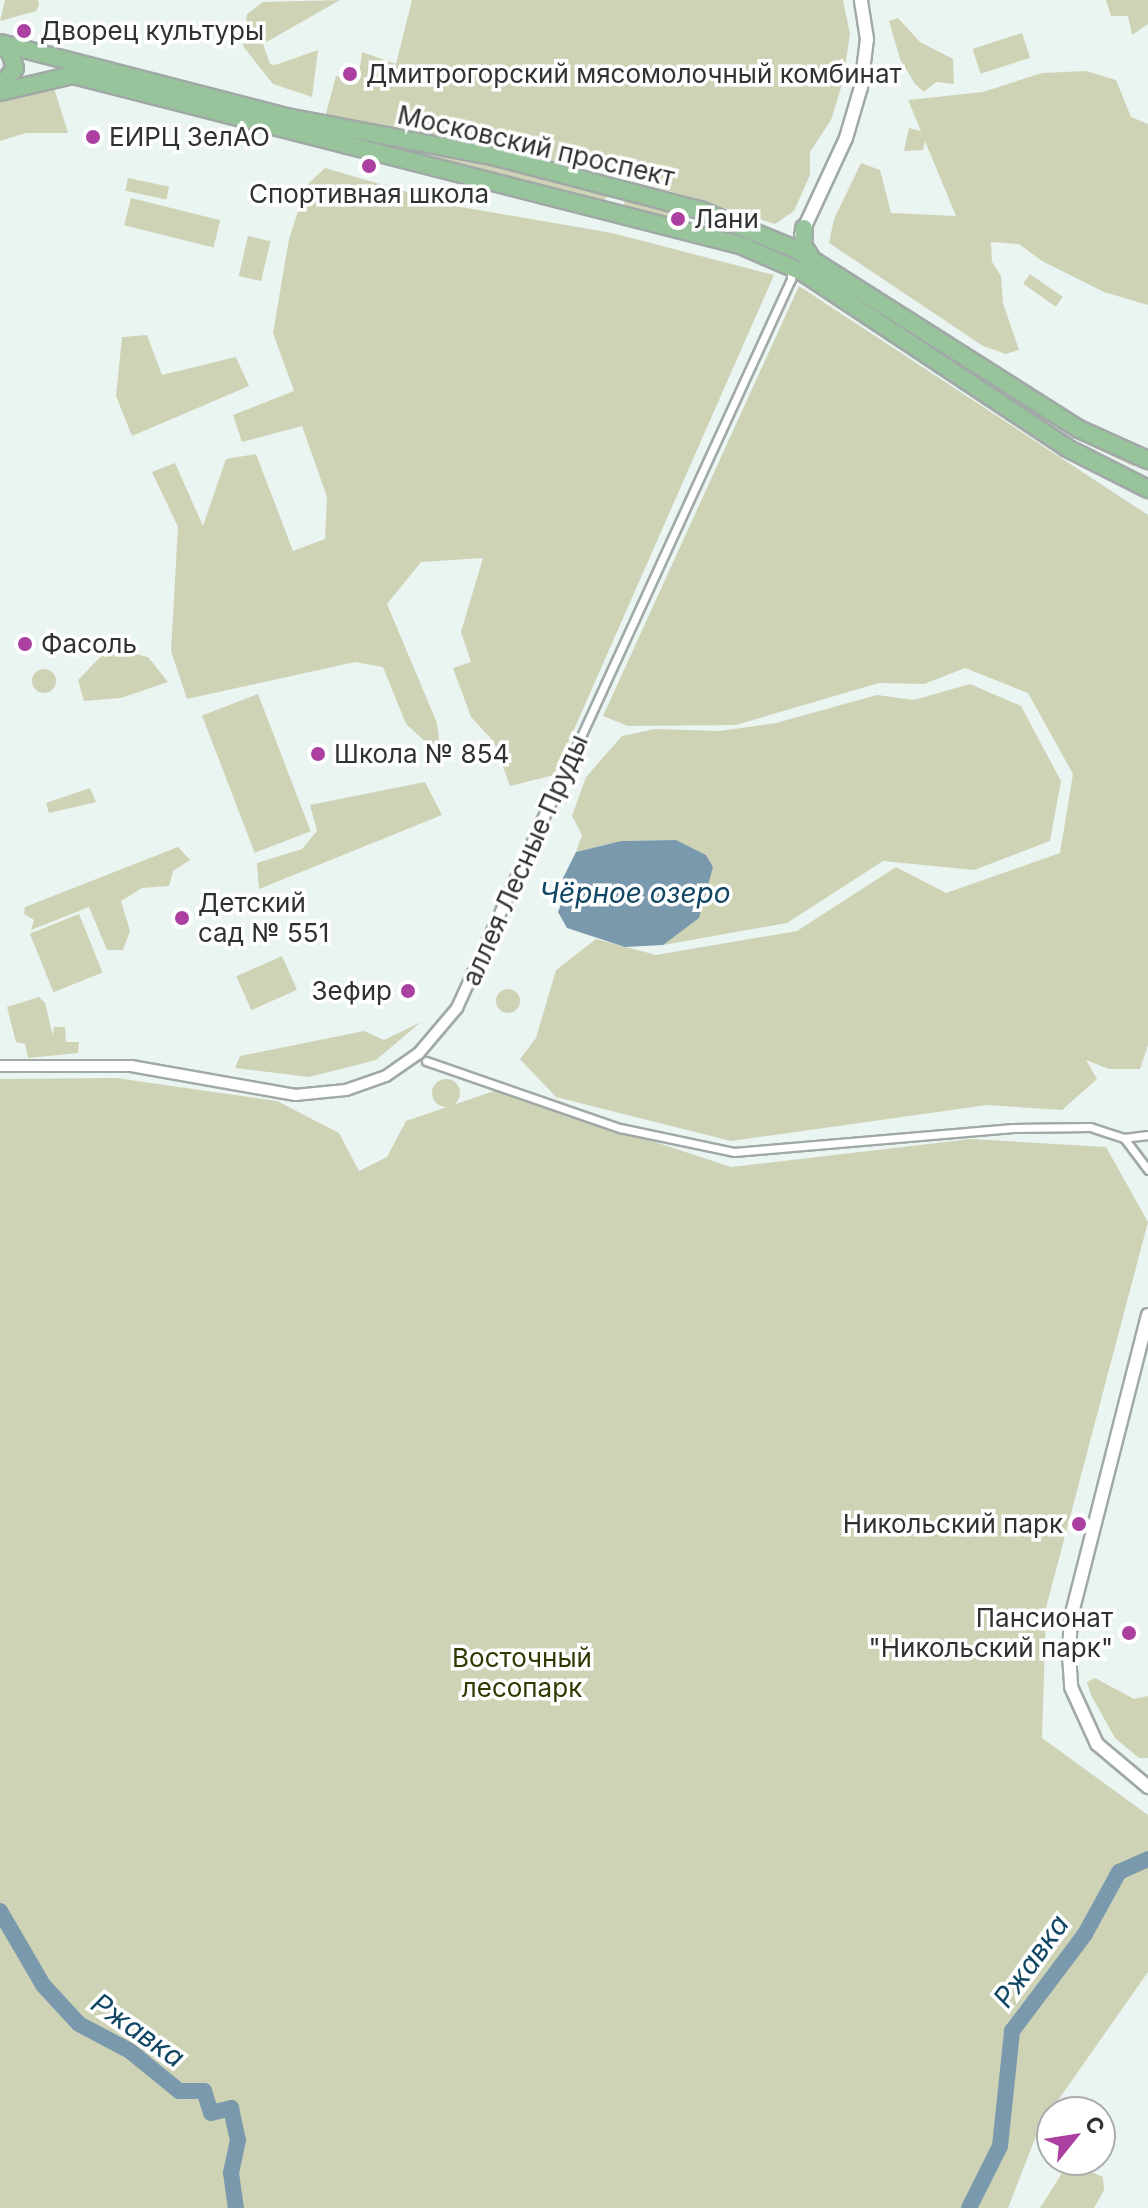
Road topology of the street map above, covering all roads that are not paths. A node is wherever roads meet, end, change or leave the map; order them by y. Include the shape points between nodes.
1 (861, 0) edge
2 (0, 44) edge
3 (0, 90) edge
4 (615, 184) junction
5 (610, 210) junction
6 (700, 210) junction
7 (804, 228) junction
8 (689, 231) junction
9 (776, 240) junction
10 (792, 257) junction
11 (812, 259) junction
12 (852, 294) junction
13 (1147, 460) edge
14 (1142, 486) edge
15 (555, 793) joint
16 (426, 1061) dead end
17 (0, 1066) edge
18 (1148, 1135) edge
19 (1124, 1138) junction
20 (1148, 1170) edge
21 (1148, 1315) edge
22 (1148, 1787) edge

1 - 7 street via 867,39 861,87 846,138
2 - 3 main road via 10,52 15,68
2 - 4 main road, Московский проспект via 287,117
3 - 5 main road, Московский проспект via 73,75
4 - 5 main road via 618,200
4 - 6 main road, Московский проспект
5 - 8 main road, Московский проспект
6 - 8 main road via 689,218
6 - 9 main road, Московский проспект
7 - 9 street via 792,239
7 - 10 street
7 - 11 main road via 803,245
8 - 10 main road, Московский проспект
9 - 10 main road, Московский проспект
10 - 11 main road, Московский проспект
10 - 12 main road, Московский проспект
10 - 15 street, аллея Лесные Пруды via 791,279
11 - 12 main road, Московский проспект
12 - 13 main road, Московский проспект via 1079,429
12 - 14 main road, Московский проспект via 1067,448
13 - 14 main road
15 - 17 street, аллея Лесные Пруды via 457,1008 419,1053 386,1076 346,1090 295,1095 131,1066
16 - 19 street via 620,1128 734,1152 1013,1128 1090,1127
18 - 19 street
19 - 20 street
21 - 22 street via 1071,1616 1069,1655 1071,1687 1097,1744

